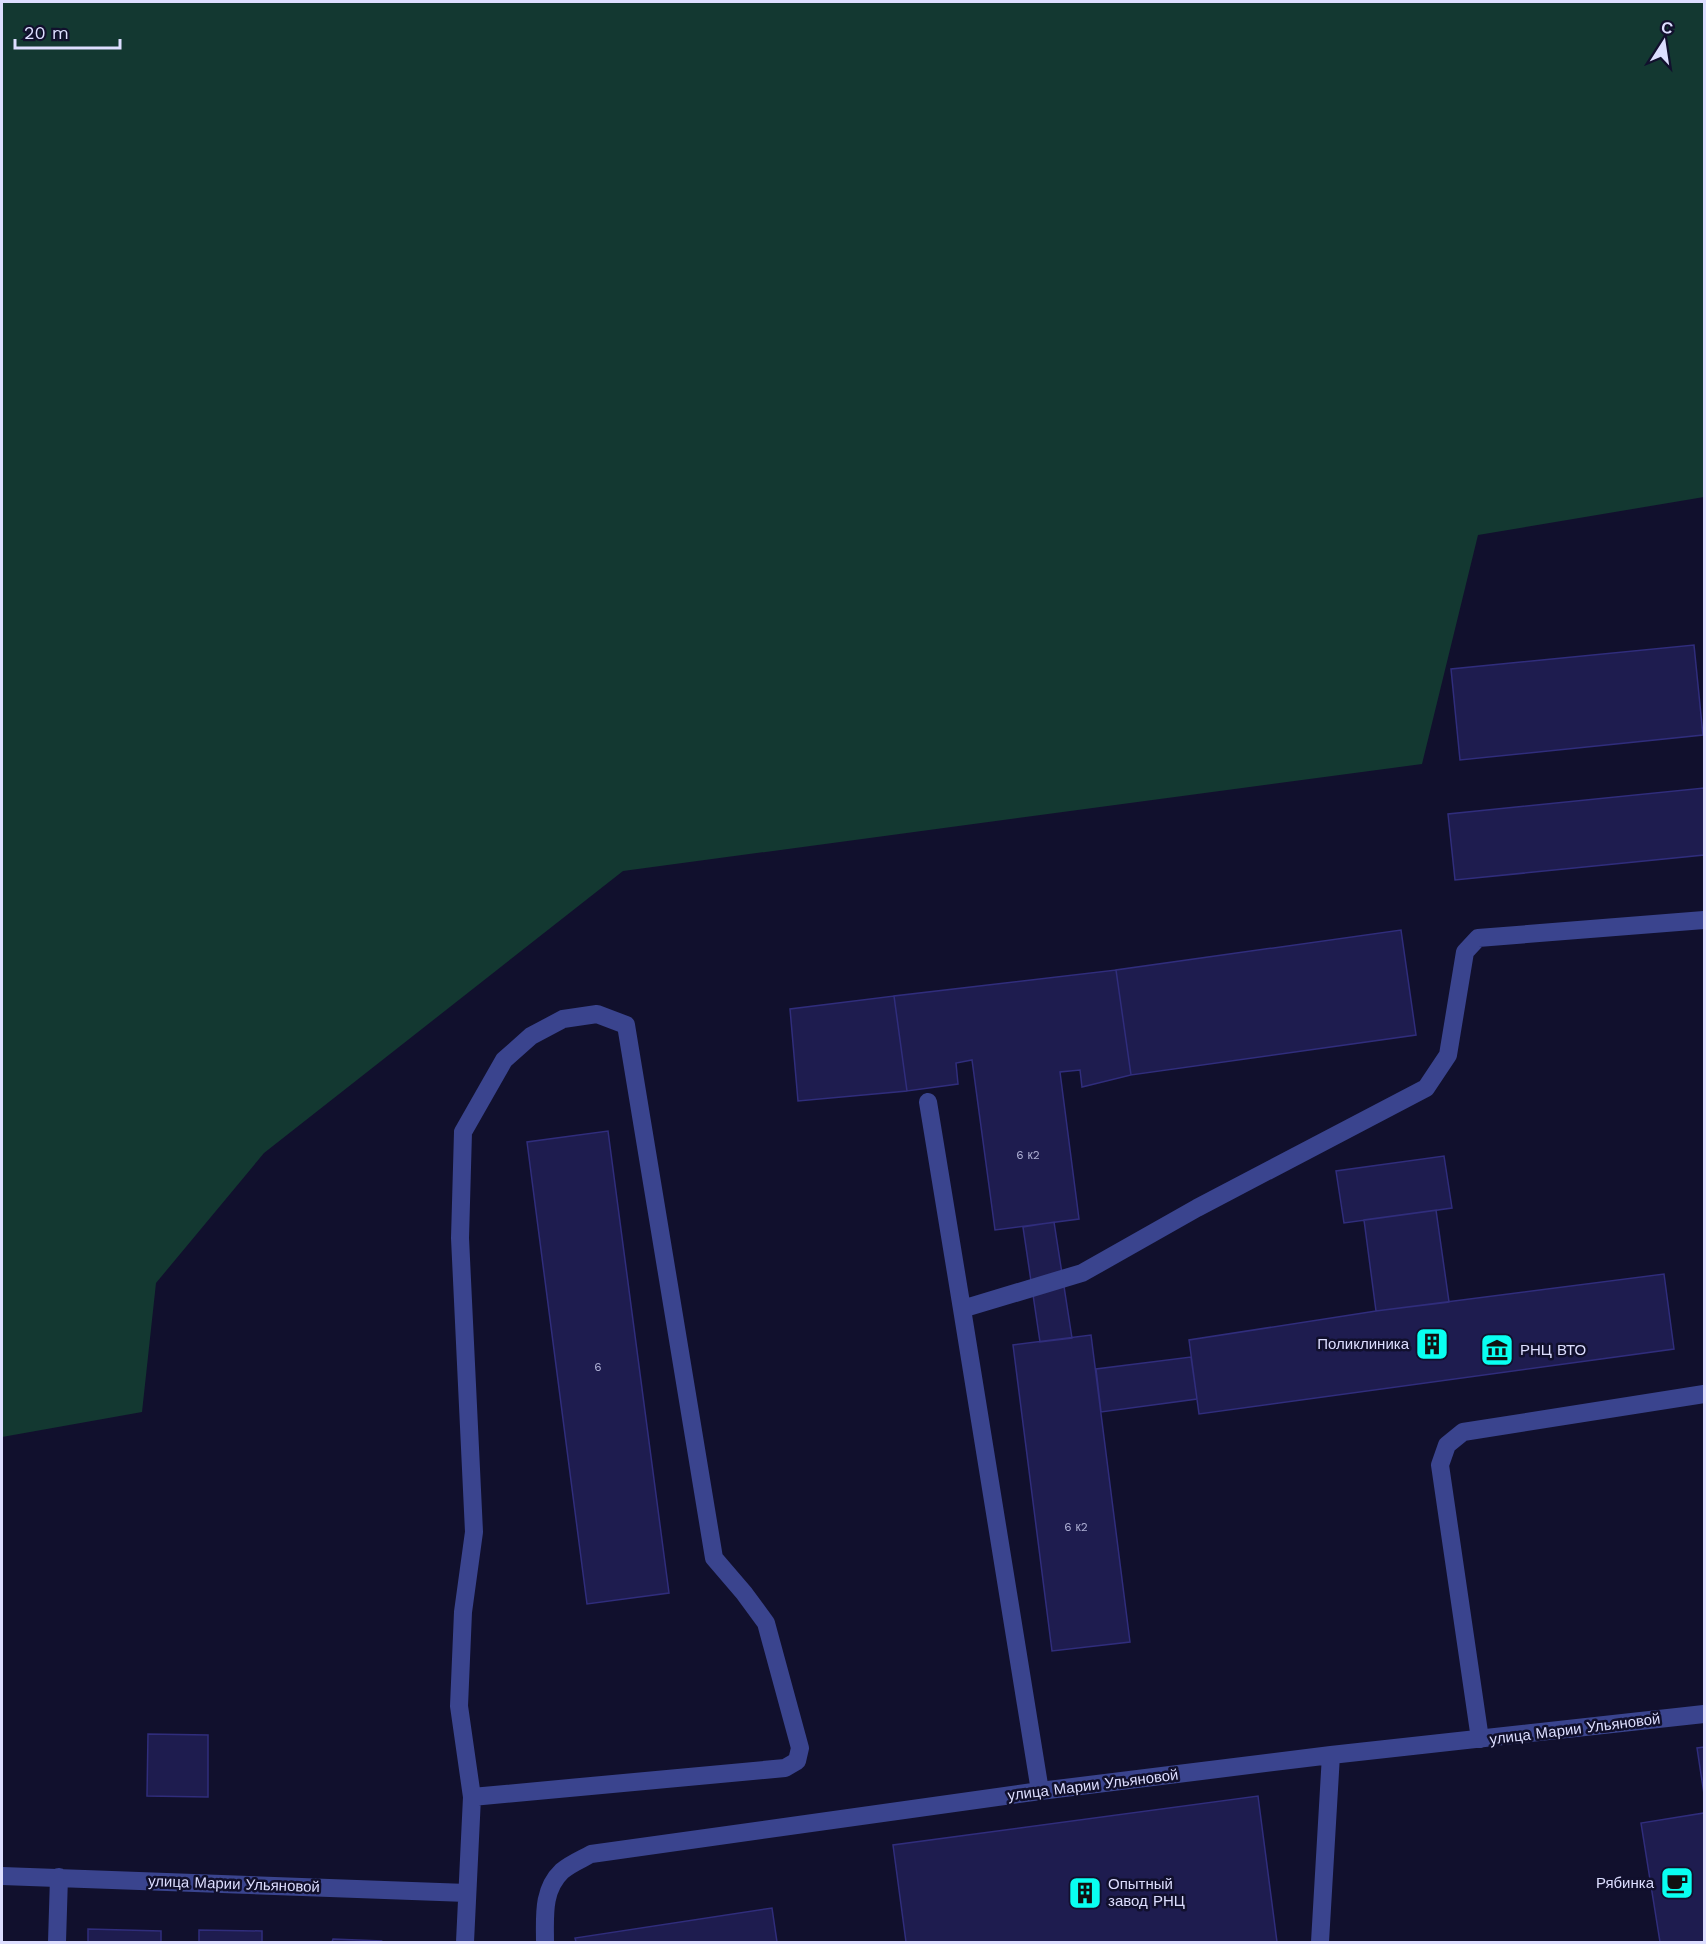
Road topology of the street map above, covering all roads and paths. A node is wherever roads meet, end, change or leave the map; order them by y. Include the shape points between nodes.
1 (1704, 920) edge
2 (928, 1102) dead end
3 (962, 1309) junction
4 (1704, 1394) edge
5 (1704, 1714) edge
6 (1480, 1740) junction
7 (1331, 1755) junction
8 (1040, 1791) junction
9 (472, 1797) junction
10 (2, 1876) edge
11 (59, 1877) junction
12 (467, 1893) junction
13 (57, 1942) edge
14 (465, 1942) edge
15 (545, 1942) edge
16 (1320, 1942) edge

1 - 3 street via 1478,938 1465,952 1448,1055 1426,1088 1082,1273
2 - 3 street
3 - 8 street
4 - 6 street via 1463,1432 1447,1445 1440,1466
5 - 6 street, улица Марии Ульяновой
6 - 7 street, улица Марии Ульяновой
7 - 8 street, улица Марии Ульяновой
7 - 16 street
8 - 15 street, улица Марии Ульяновой via 591,1854 563,1870 550,1887 545,1905
9 - 9 street via 459,1706 463,1612 474,1532 460,1238 464,1132 504,1060 531,1036 563,1019 597,1014 626,1025 714,1558 766,1623 800,1748 797,1761 785,1768
9 - 12 street
10 - 11 street, улица Марии Ульяновой
11 - 12 street, улица Марии Ульяновой
11 - 13 street
12 - 14 street

